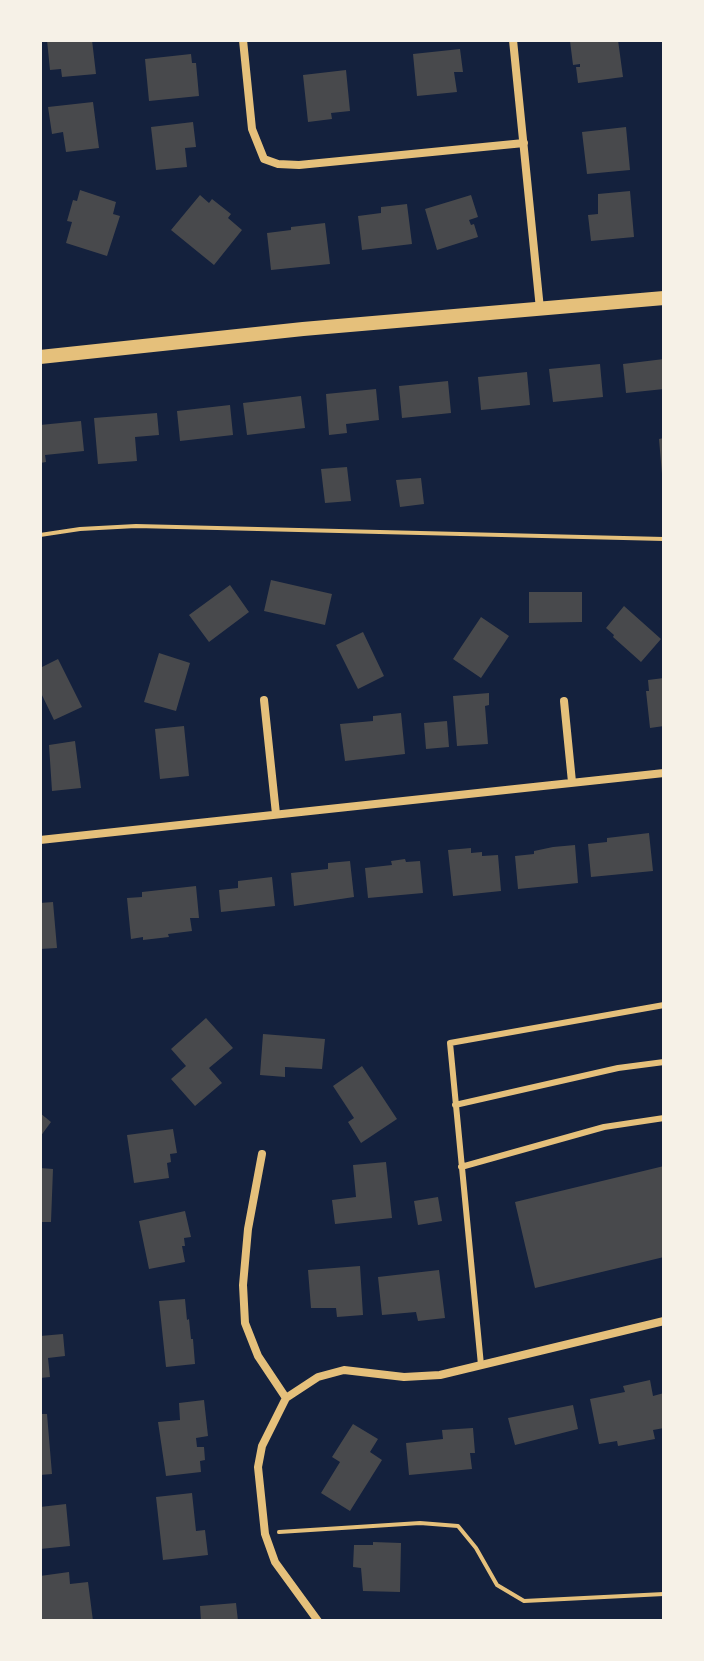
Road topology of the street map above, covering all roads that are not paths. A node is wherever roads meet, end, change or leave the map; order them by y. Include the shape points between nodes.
1 (243, 40) edge
2 (513, 40) edge
3 (524, 143) junction
4 (664, 298) edge
5 (540, 310) junction
6 (40, 357) edge
7 (264, 700) dead end
8 (564, 701) dead end
9 (664, 773) edge
10 (572, 782) junction
11 (276, 814) junction
12 (40, 840) edge
13 (664, 1005) edge
14 (664, 1062) edge
15 (455, 1105) junction
16 (664, 1118) edge
17 (262, 1154) dead end
18 (461, 1167) junction
19 (664, 1321) edge
20 (481, 1365) junction
21 (286, 1398) junction
22 (318, 1621) edge

1 - 3 street via 252,129 264,159 299,165
2 - 3 street
3 - 5 street
4 - 5 street
5 - 6 street
7 - 11 street
8 - 10 street
9 - 10 street
10 - 11 street
11 - 12 street
13 - 15 lane via 450,1043
14 - 15 lane
15 - 18 lane
16 - 18 lane via 604,1127
17 - 21 street via 248,1229 245,1323 258,1356
18 - 20 lane
19 - 20 street
20 - 21 street via 404,1377 344,1370 318,1377
21 - 22 street via 262,1446 258,1467 265,1534 275,1562

